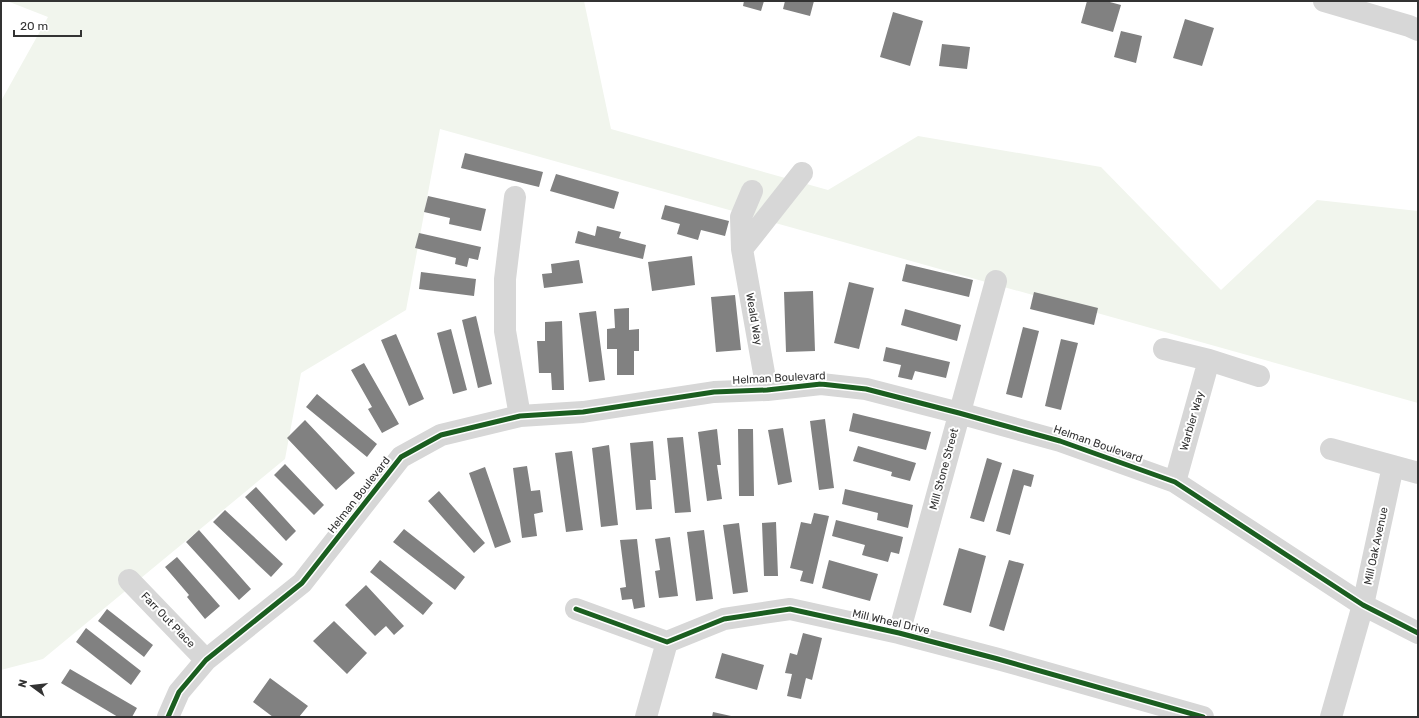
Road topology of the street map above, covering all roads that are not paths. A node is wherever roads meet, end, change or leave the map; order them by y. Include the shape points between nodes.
1 (1324, 1) edge
2 (1418, 30) edge
3 (802, 173) dead end
4 (752, 190) dead end
5 (515, 197) dead end
6 (742, 249) junction
7 (996, 281) dead end
8 (1164, 349) dead end
9 (1209, 360) junction
10 (1259, 376) dead end
11 (767, 390) junction
12 (959, 413) junction
13 (520, 416) junction
14 (1331, 449) dead end
15 (1392, 466) junction
16 (1418, 473) edge
17 (1175, 482) junction
18 (129, 580) dead end
19 (1363, 605) junction
20 (576, 609) dead end
21 (899, 633) junction
22 (1418, 634) edge
23 (667, 642) junction
24 (206, 660) junction
25 (168, 717) edge
26 (646, 717) edge
27 (1203, 717) edge
28 (1330, 717) edge

1 - 2 street
3 - 6 street
4 - 6 street, Weald Way via 741,217
5 - 13 street via 505,279 505,331
6 - 11 street, Weald Way
7 - 12 street, Mill Stone Street
8 - 9 street
9 - 10 street
9 - 17 street, Warbler Way
11 - 12 street, Helman Boulevard via 821,384 866,389
11 - 13 street, Helman Boulevard via 714,392 582,412
12 - 17 street, Helman Boulevard via 1060,441
12 - 21 street, Mill Stone Street
13 - 24 street, Helman Boulevard via 441,435 401,458 302,582
14 - 15 street
15 - 16 street
15 - 19 street, Mill Oak Avenue
17 - 19 street, Helman Boulevard
18 - 24 street, Farr Out Place
19 - 22 street, Helman Boulevard
19 - 28 street, Mill Oak Avenue
20 - 23 street
21 - 23 street, Mill Wheel Drive via 790,609 724,620
21 - 27 street, Mill Wheel Drive
23 - 26 street
24 - 25 street, Helman Boulevard via 179,692

